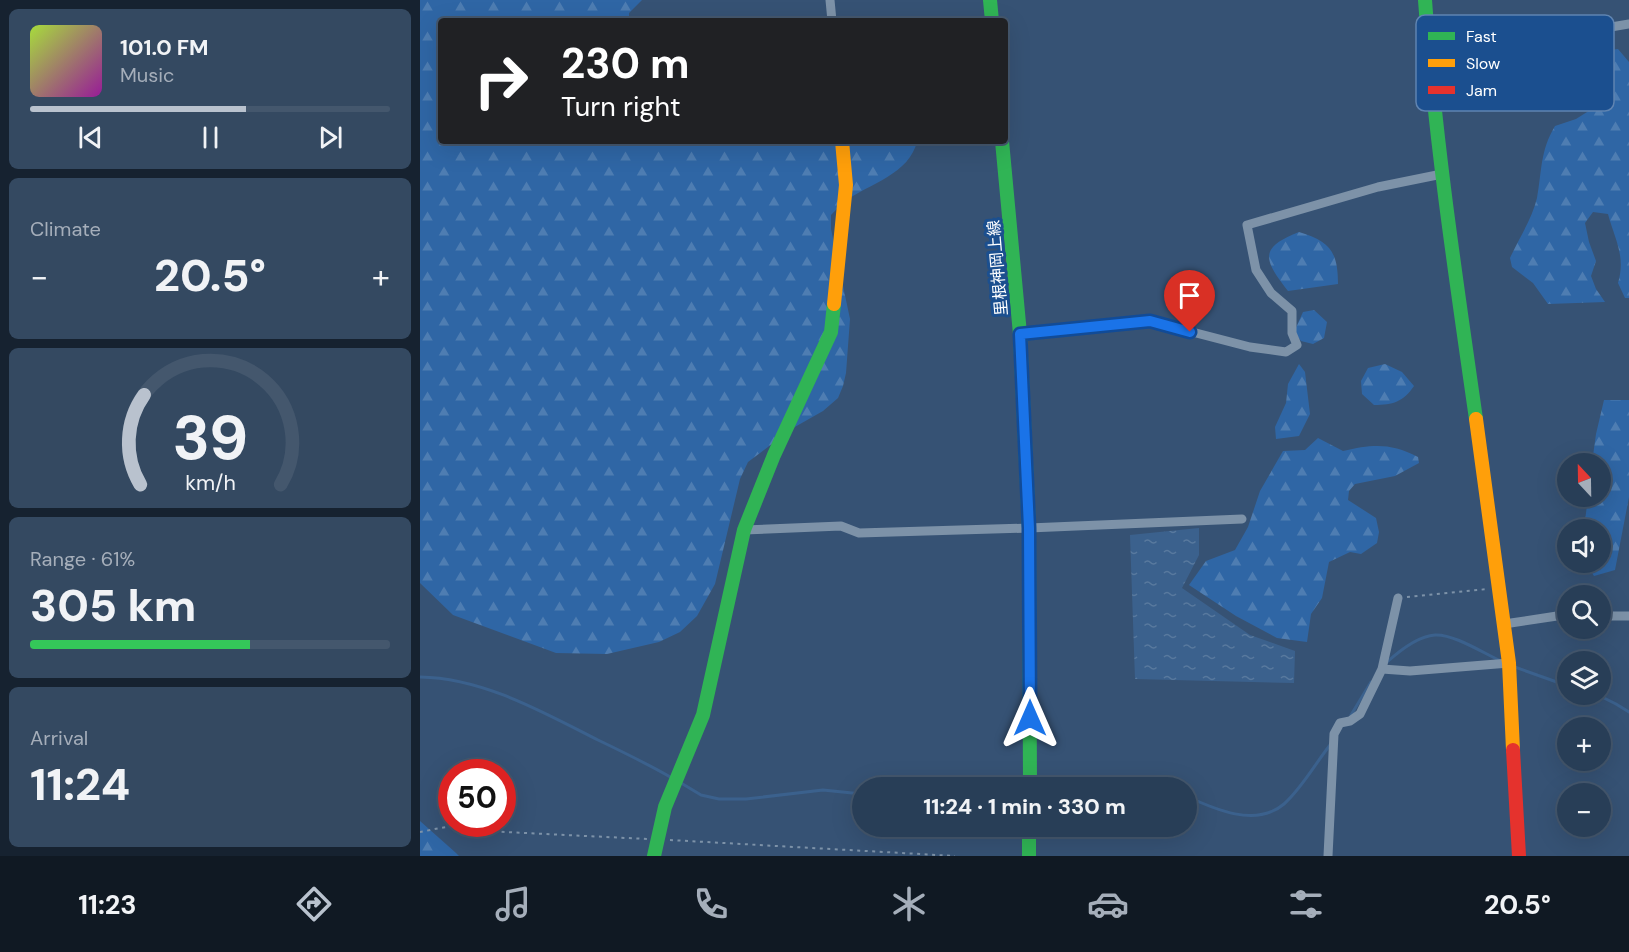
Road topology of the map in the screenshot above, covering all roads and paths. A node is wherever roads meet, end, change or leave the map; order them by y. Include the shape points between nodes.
1 (830, 0) edge
2 (990, 0) edge
3 (1425, 0) edge
4 (1426, 15) edge
5 (832, 18) edge
6 (992, 18) edge
7 (1629, 24) edge
8 (1614, 27) edge
9 (1435, 111) edge
10 (842, 144) edge
11 (1002, 144) edge
12 (1442, 174) junction
13 (1020, 334) junction
14 (1242, 519) dead end
15 (1029, 528) junction
16 (744, 530) junction
17 (1498, 588) junction
18 (1398, 598) joint
19 (1557, 616) edge
20 (1611, 616) edge
21 (1629, 616) edge
22 (1503, 624) junction
23 (1509, 663) junction
24 (1382, 669) junction
25 (1029, 777) edge
26 (420, 832) edge
27 (1029, 837) edge
28 (658, 839) junction
29 (654, 856) edge
30 (955, 856) edge
31 (1029, 856) edge
32 (1328, 856) edge
33 (1519, 856) edge

1 - 5 street
2 - 6 street
3 - 4 street
7 - 8 street
9 - 12 street
10 - 16 street via 846,185 831,332
11 - 13 street, 里根神岡上線
12 - 13 street via 1378,187 1247,225 1256,270 1271,293 1292,311 1296,345 1286,352 1250,347 1150,321
12 - 17 street
13 - 15 street, 里根神岡上線
14 - 15 street
15 - 16 street via 859,533 841,526
15 - 25 street, 里根神岡上線
16 - 28 street via 702,715 665,807
17 - 18 path
17 - 22 street
18 - 24 street
19 - 22 street
20 - 21 street
22 - 23 street
23 - 24 street via 1410,671
23 - 33 street
24 - 32 street via 1360,714 1340,723 1334,734
26 - 28 path via 451,827
27 - 31 street
28 - 29 street
28 - 30 path

